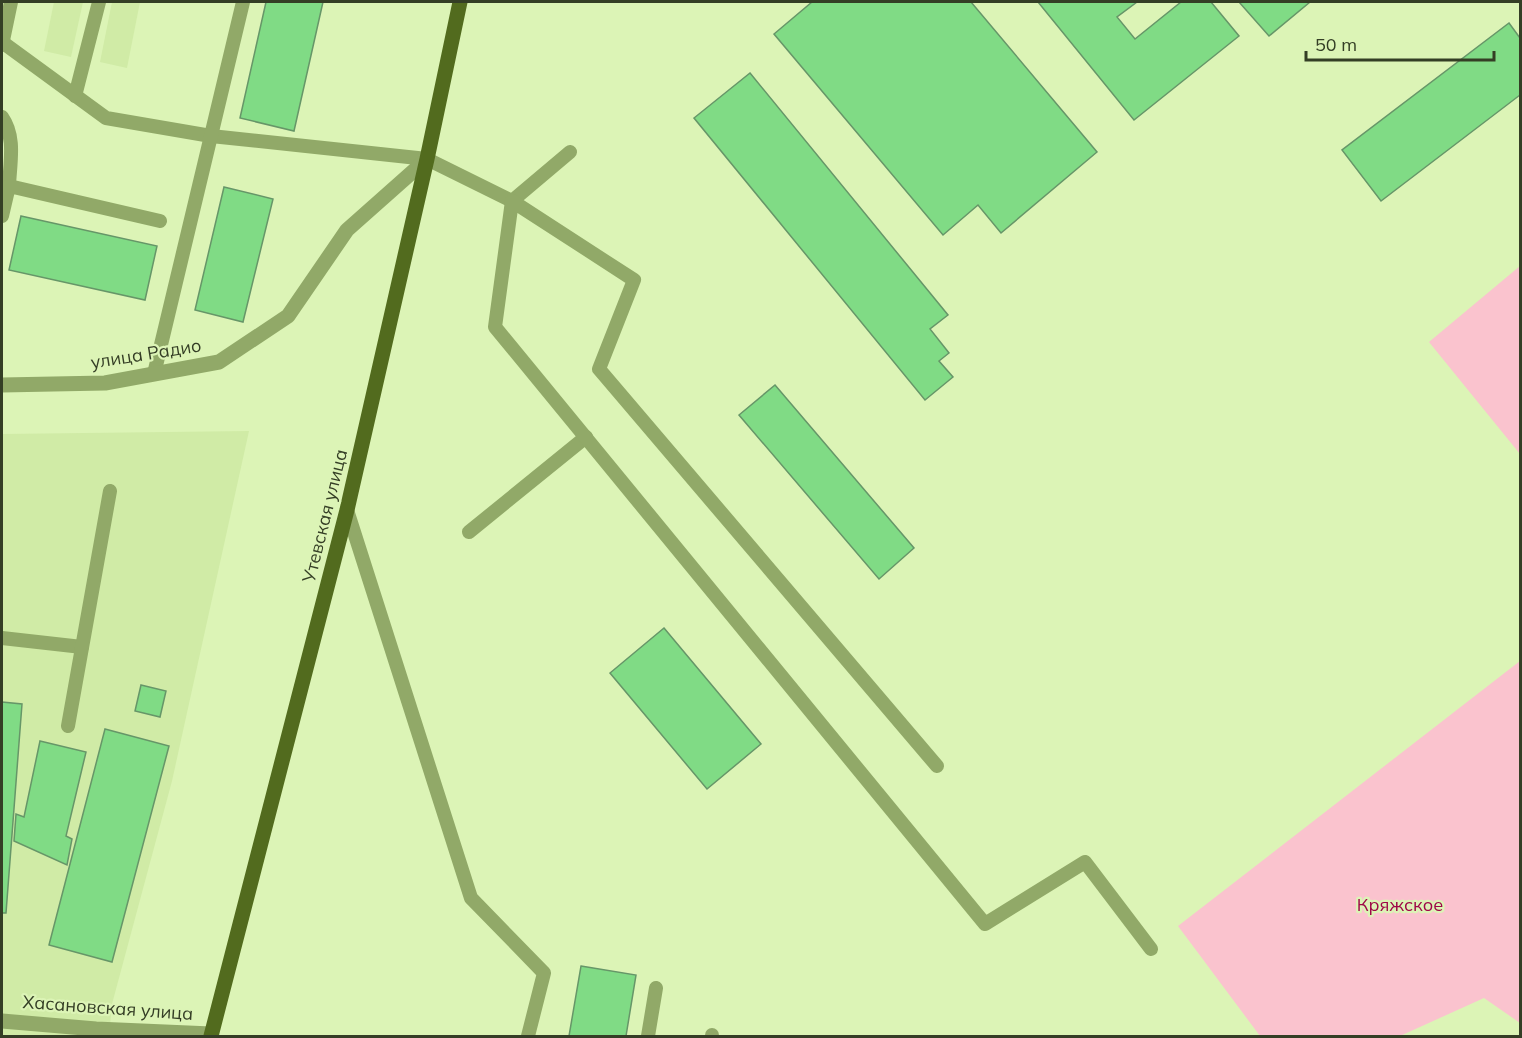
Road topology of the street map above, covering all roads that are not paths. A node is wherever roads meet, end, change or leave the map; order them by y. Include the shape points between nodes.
1 (11, 2) edge
2 (99, 2) edge
3 (243, 2) edge
4 (460, 2) edge
5 (2, 43) edge
6 (75, 96) junction
7 (2, 117) edge
8 (211, 136) junction
9 (570, 152) dead end
10 (427, 159) junction
11 (9, 186) junction
12 (512, 201) junction
13 (2, 216) edge
14 (160, 221) dead end
15 (154, 374) junction
16 (2, 385) edge
17 (586, 438) junction
18 (110, 490) dead end
19 (347, 510) junction
20 (469, 532) dead end
21 (2, 638) edge
22 (82, 647) junction
23 (68, 726) dead end
24 (937, 766) dead end
25 (1151, 949) dead end
26 (656, 988) dead end
27 (2, 1021) edge
28 (211, 1035) edge
29 (528, 1036) edge
30 (648, 1036) edge

1 - 5 lane
2 - 6 lane
3 - 8 lane
4 - 10 main road, Утевская улица
5 - 6 lane
6 - 8 lane via 106,118
7 - 11 lane via 11,139
8 - 10 lane
8 - 15 lane
9 - 12 lane
10 - 12 lane
10 - 15 street, улица Радио via 347,230 288,316 219,362
10 - 19 main road, Утевская улица
11 - 13 lane
11 - 14 lane
12 - 17 lane via 495,327
12 - 24 lane via 634,280 598,369
15 - 16 street, улица Радио via 105,383
17 - 20 lane
17 - 25 lane via 985,924 1085,862
18 - 22 lane
19 - 28 main road, Утевская улица
19 - 29 lane via 471,898 544,973
21 - 22 lane
22 - 23 lane
26 - 30 lane
27 - 28 street, Хасановская улица

